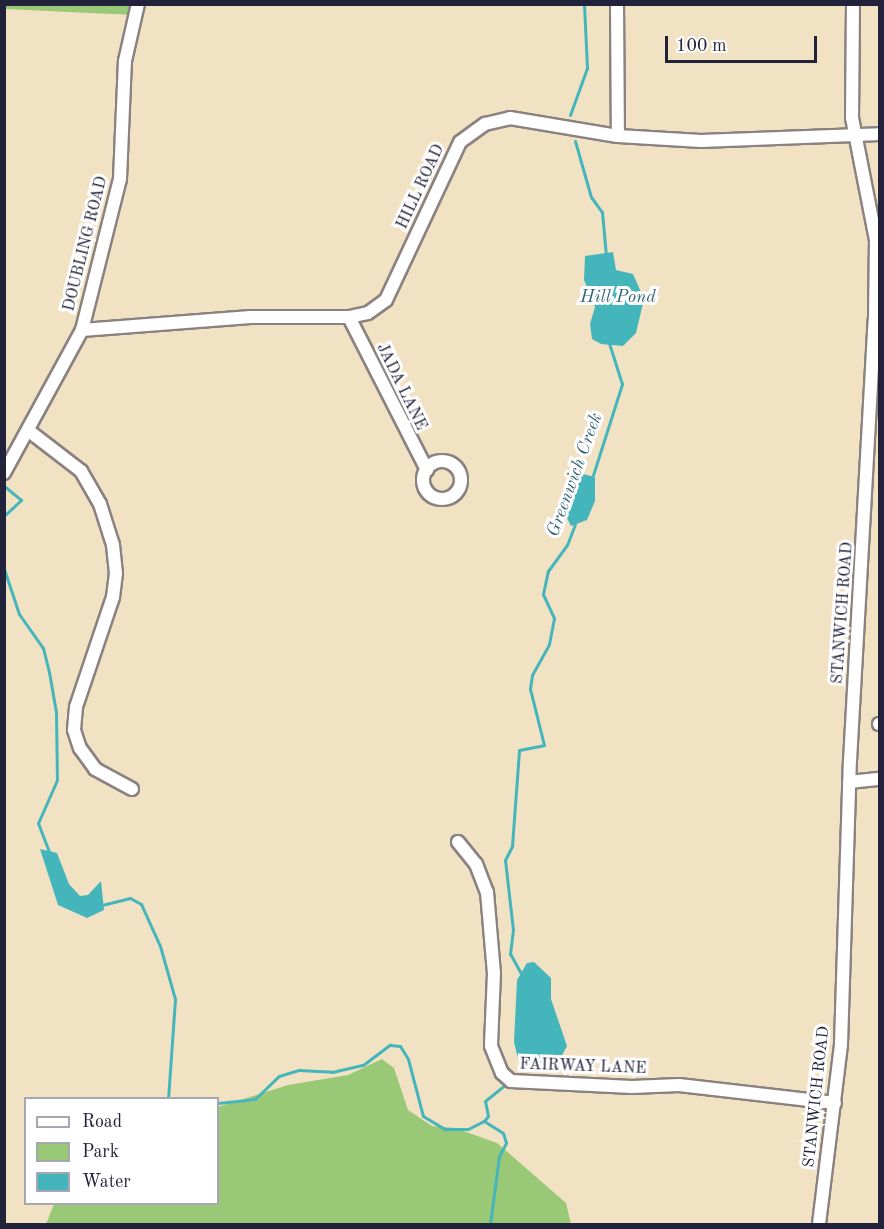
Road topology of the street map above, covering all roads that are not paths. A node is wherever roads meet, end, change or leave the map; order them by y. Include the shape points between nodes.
1 (138, 4) edge
2 (617, 4) edge
3 (853, 4) edge
4 (879, 134) edge
5 (618, 135) junction
6 (858, 136) junction
7 (349, 317) junction
8 (82, 330) junction
9 (29, 431) junction
10 (426, 470) dead end
11 (4, 473) edge
12 (879, 779) edge
13 (849, 783) junction
14 (132, 789) dead end
15 (458, 842) dead end
16 (835, 1103) junction
17 (819, 1224) edge

1 - 8 street, DOUBLING ROAD via 125,61 120,179
2 - 5 street
3 - 6 street, STANWICH ROAD via 852,118
4 - 6 street, HILL ROAD
5 - 6 street, HILL ROAD via 701,141
5 - 7 street, HILL ROAD via 521,118 485,124 470,133 452,156 386,300 368,313
6 - 13 street, STANWICH ROAD via 876,240 872,400
7 - 8 street, HILL ROAD via 250,317
7 - 10 street, JADA LANE
8 - 9 street, DOUBLING ROAD
9 - 11 street, DOUBLING ROAD
9 - 14 street via 81,471 100,504 113,545 113,597 76,707 74,729 80,748 95,770
12 - 13 street
13 - 16 street, STANWICH ROAD via 843,990
15 - 16 street, FAIRWAY LANE via 476,864 487,892 494,973 492,1046 502,1073 511,1081 632,1087 679,1084
16 - 17 street, STANWICH ROAD

